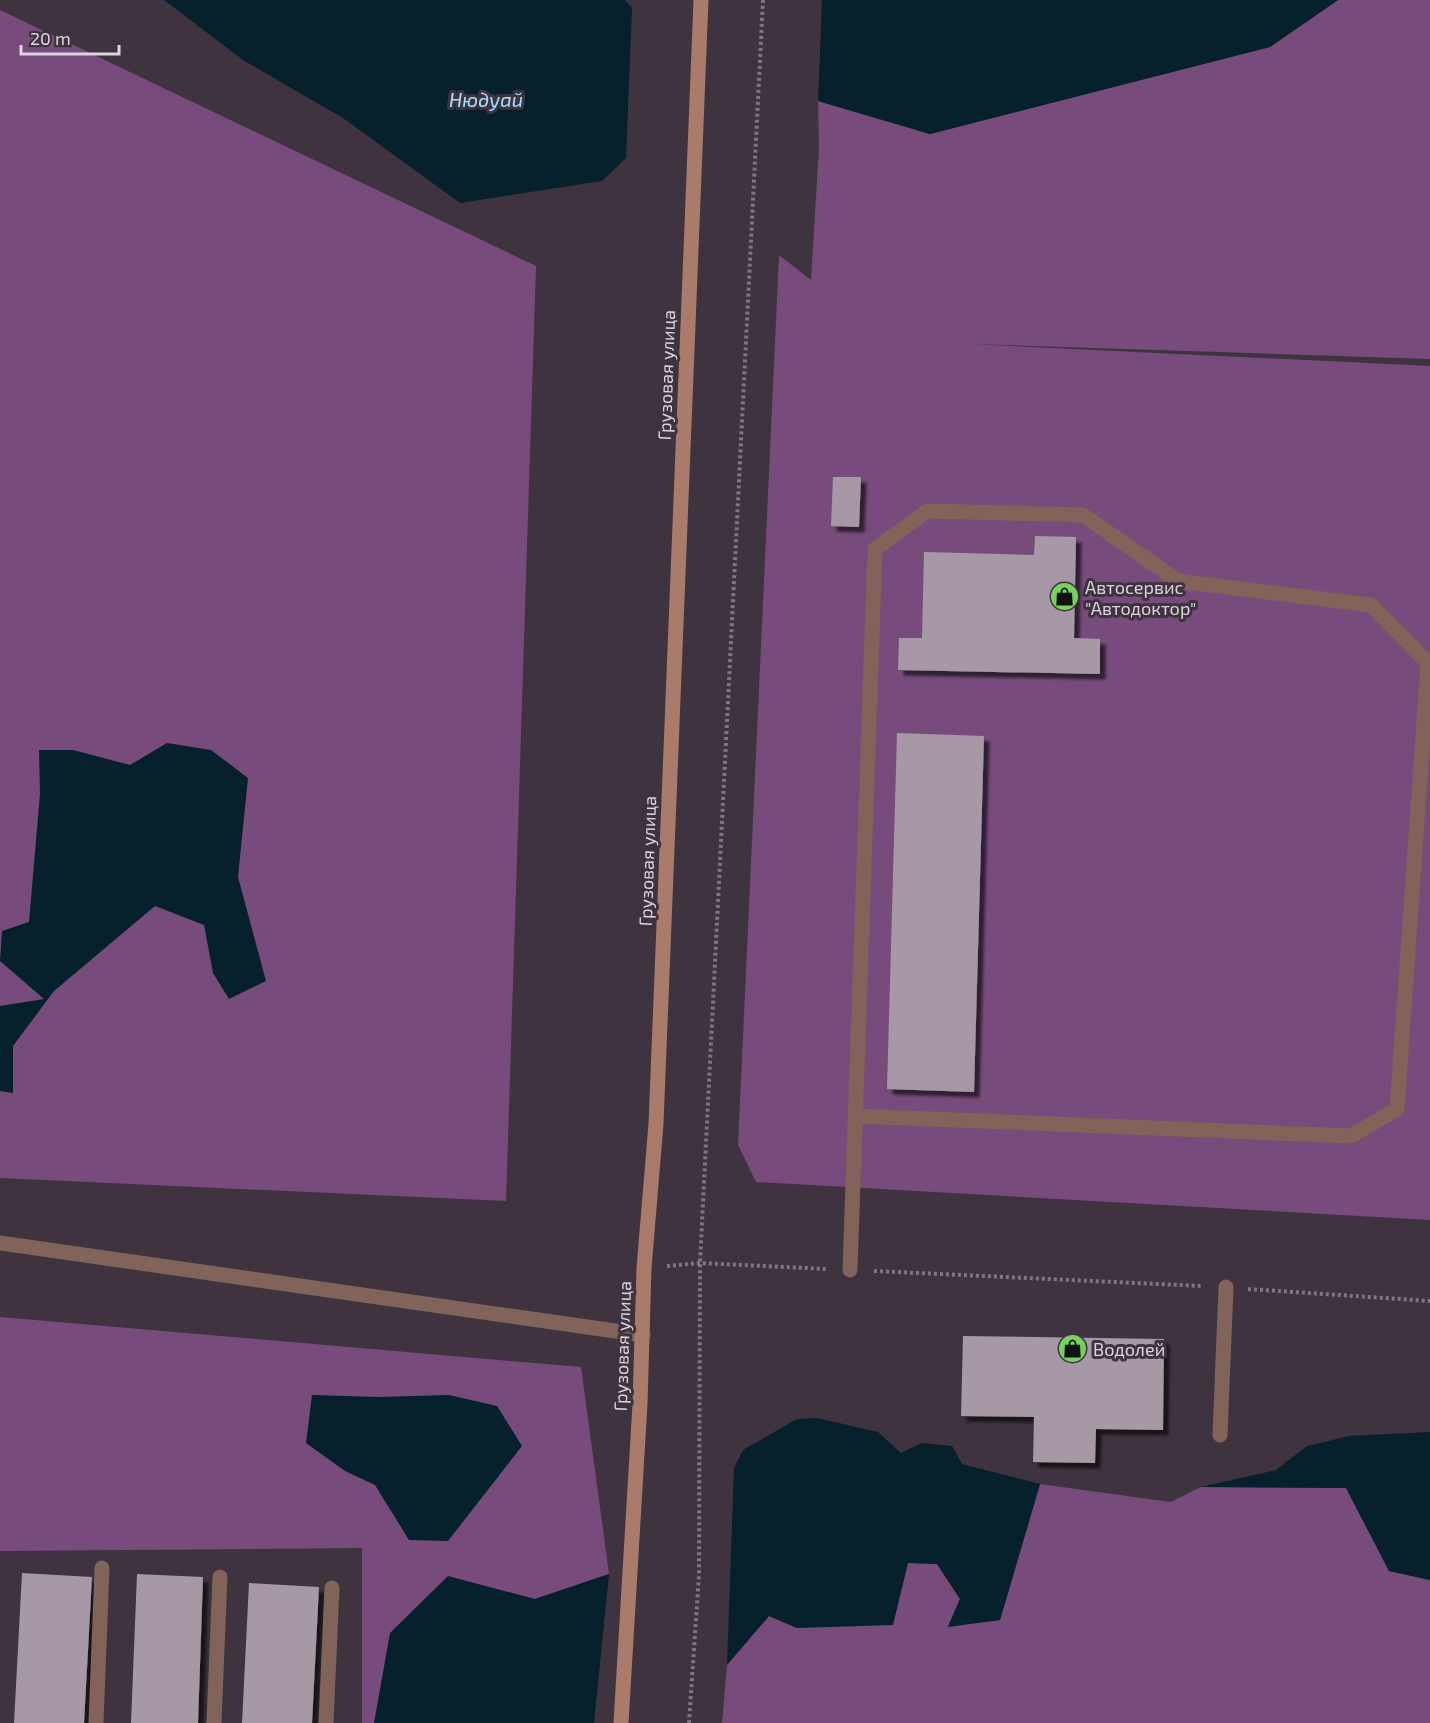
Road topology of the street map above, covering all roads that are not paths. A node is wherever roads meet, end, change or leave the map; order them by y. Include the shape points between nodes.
1 (700, 0) edge
2 (856, 1116) junction
3 (0, 1242) edge
4 (850, 1270) road end
5 (1226, 1287) road end
6 (643, 1335) junction
7 (1220, 1435) dead end
8 (102, 1568) dead end
9 (220, 1577) dead end
10 (332, 1588) dead end
11 (96, 1723) edge
12 (214, 1723) edge
13 (326, 1723) edge
14 (621, 1723) edge

1 - 6 main road, Грузовая улица via 656,1124 644,1268
2 - 2 lane via 875,549 927,511 1083,515 1178,581 1371,605 1428,663 1397,1109 1351,1136
2 - 4 lane
3 - 6 lane
5 - 7 lane
6 - 14 main road, Грузовая улица
8 - 11 lane
9 - 12 lane
10 - 13 lane

